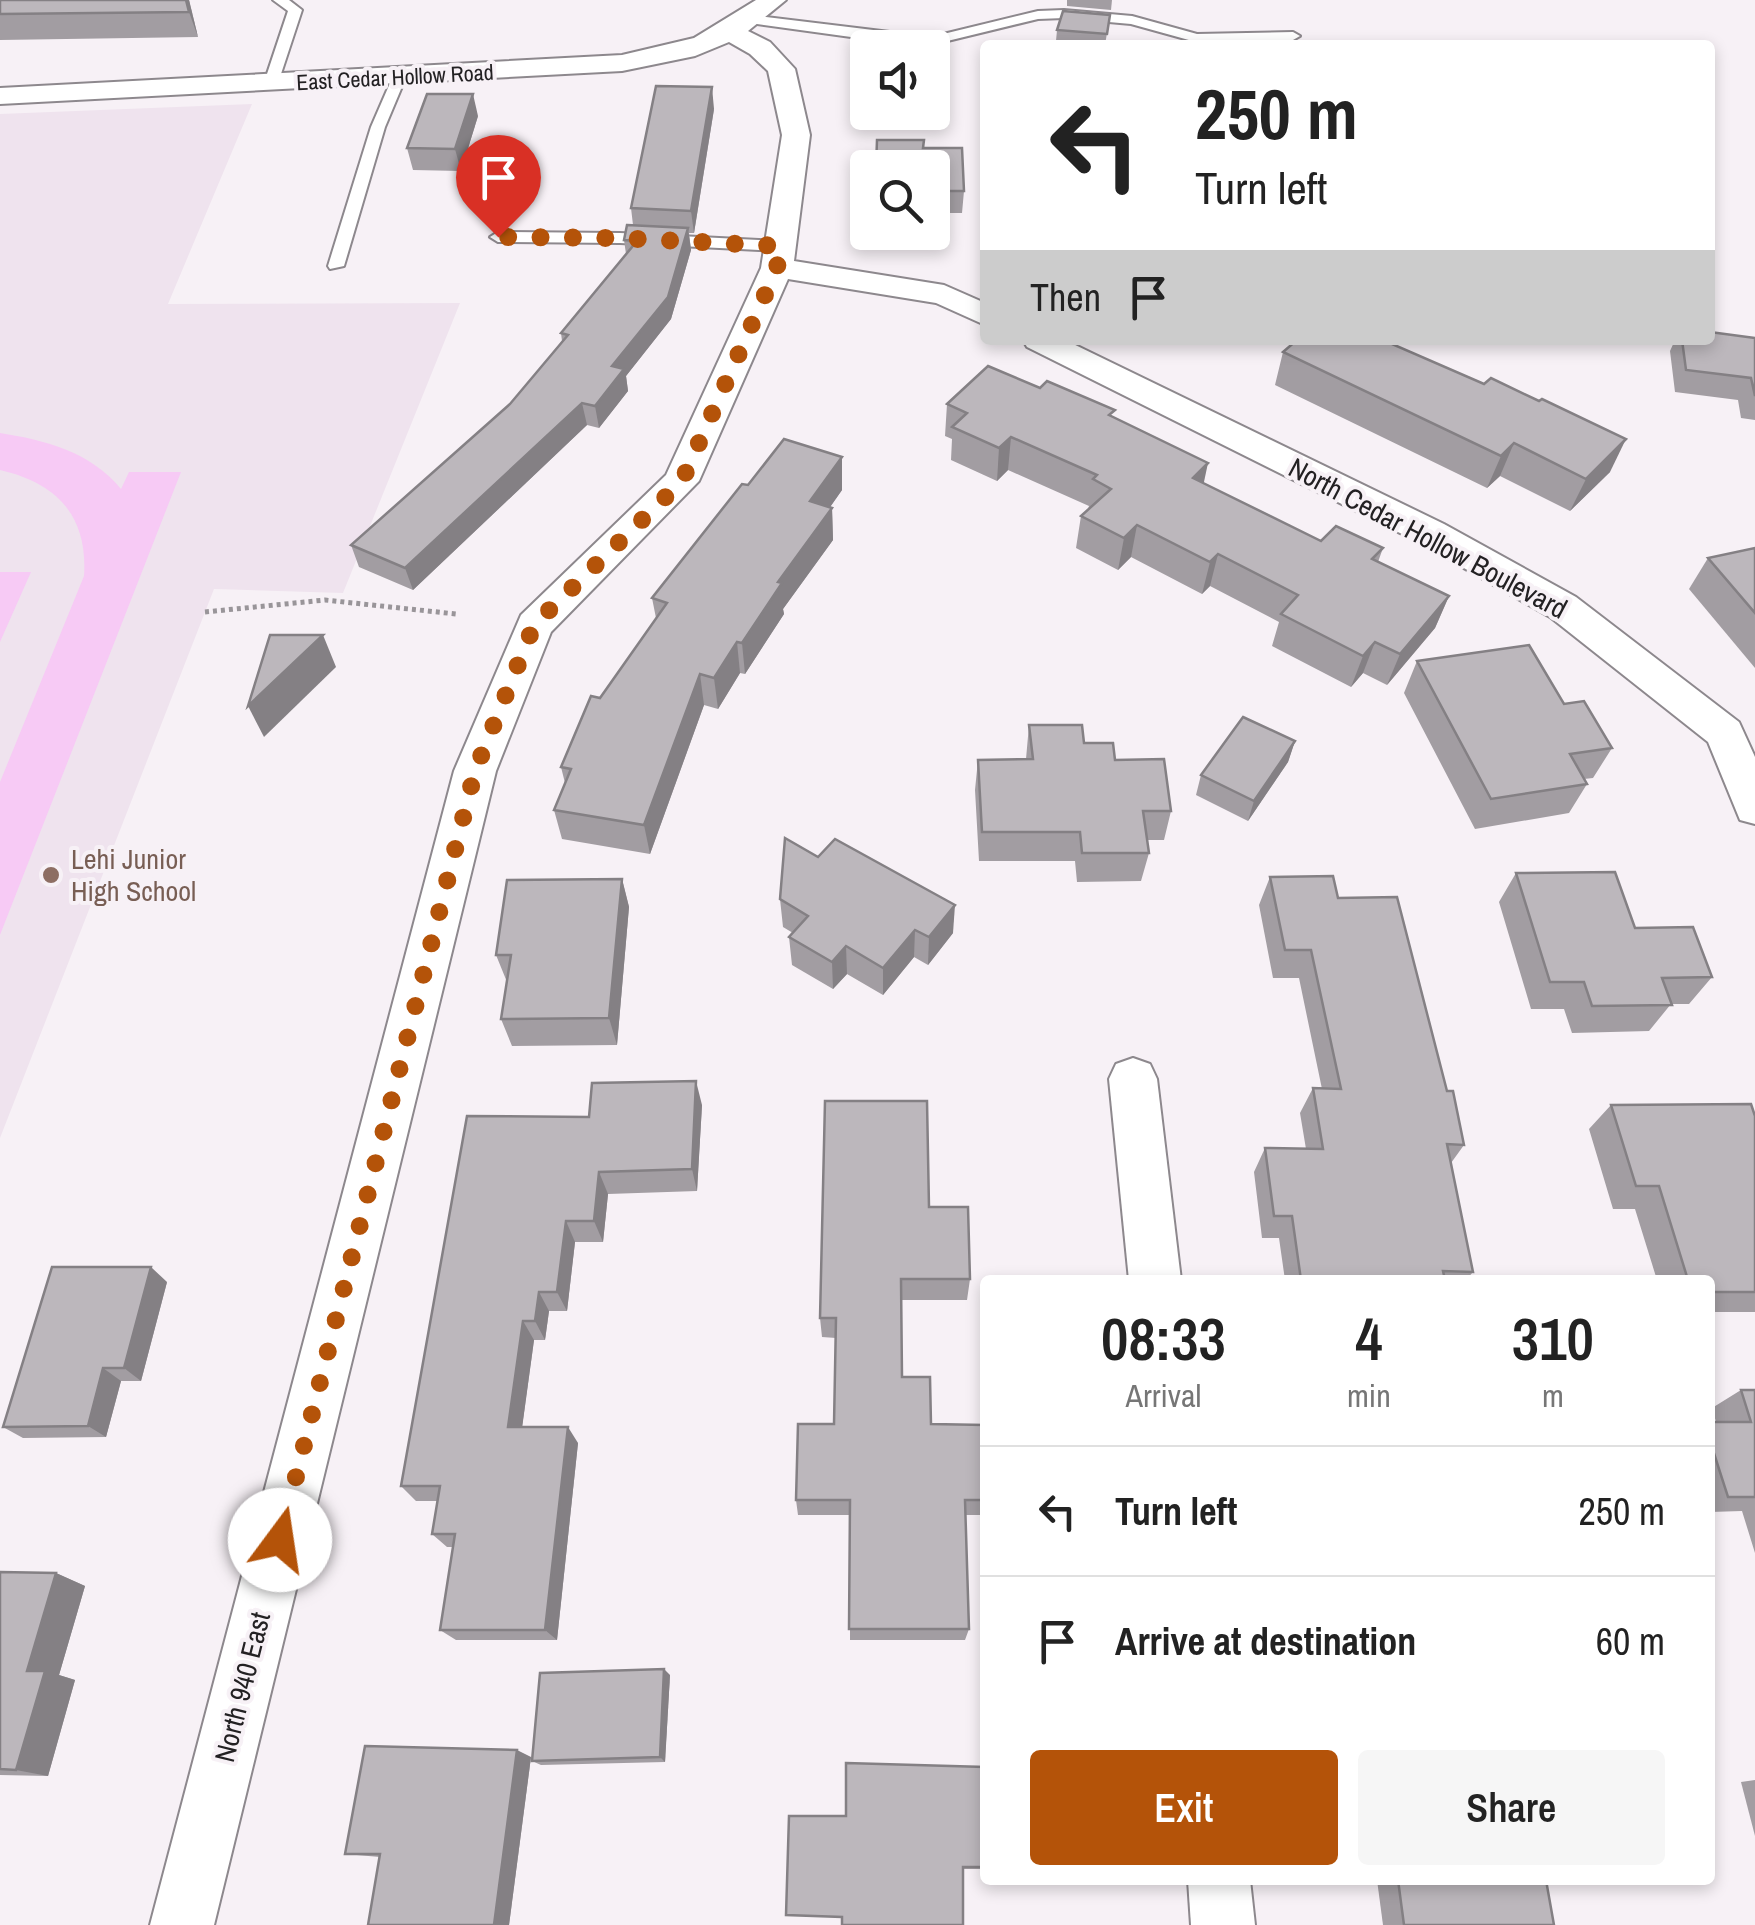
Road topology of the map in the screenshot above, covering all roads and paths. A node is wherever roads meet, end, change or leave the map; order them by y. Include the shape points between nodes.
1 (280, 0) edge
2 (773, 0) edge
3 (741, 26) junction
4 (1292, 36) dead end
5 (398, 77) junction
6 (271, 83) junction
7 (0, 96) edge
8 (498, 237) dead end
9 (778, 257) junction
10 (336, 266) dead end
11 (980, 313) edge
12 (1048, 345) edge
13 (206, 612) dead end
14 (456, 614) dead end
15 (1755, 808) edge
16 (1134, 1079) dead end
17 (1154, 1275) edge
18 (1220, 1885) edge
19 (182, 1925) edge
20 (1224, 1925) edge

1 - 6 lane via 294,10
2 - 3 street, East Cedar Hollow Road
3 - 4 lane via 931,41 1064,14 1132,20 1196,38
3 - 5 street, East Cedar Hollow Road via 708,45 622,63
3 - 9 street, North 940 East via 781,69 796,135
5 - 6 street, East Cedar Hollow Road
5 - 10 lane
6 - 7 street, East Cedar Hollow Road
8 - 9 lane via 620,238
9 - 11 street via 944,295
9 - 19 street, North 940 East via 682,481 534,625 475,771
12 - 15 street, North Cedar Hollow Boulevard via 1432,533 1563,607 1724,734
13 - 14 path via 326,600
16 - 17 street
18 - 20 street

